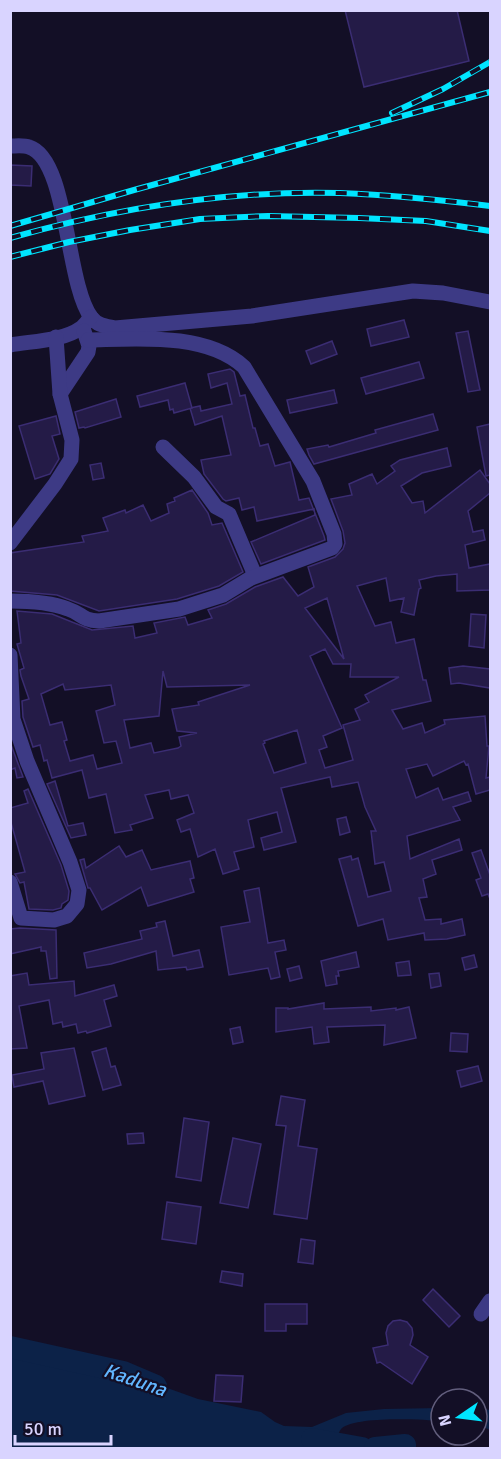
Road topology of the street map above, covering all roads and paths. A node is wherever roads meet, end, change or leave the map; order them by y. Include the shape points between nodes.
1 (10, 146) edge
2 (490, 302) edge
3 (87, 328) junction
4 (56, 338) junction
5 (10, 345) edge
6 (60, 394) junction
7 (164, 447) dead end
8 (10, 543) edge
9 (251, 578) junction
10 (10, 601) edge
11 (10, 656) edge
12 (10, 882) edge
13 (490, 1301) edge
14 (481, 1314) dead end

1 - 3 street via 29,146 48,163 66,223
2 - 3 street via 413,291 252,316
3 - 4 street
3 - 6 street via 88,352
3 - 9 street via 168,339 232,356 244,367 313,481 335,544
4 - 5 street
4 - 6 street
6 - 8 street via 72,440 71,459
7 - 9 street via 194,477 216,507 229,514 254,573
9 - 10 street via 223,595 179,609 99,621 86,620 55,605
11 - 12 street via 14,719 70,862 79,890 77,904 67,916 54,920 21,918
13 - 14 street

